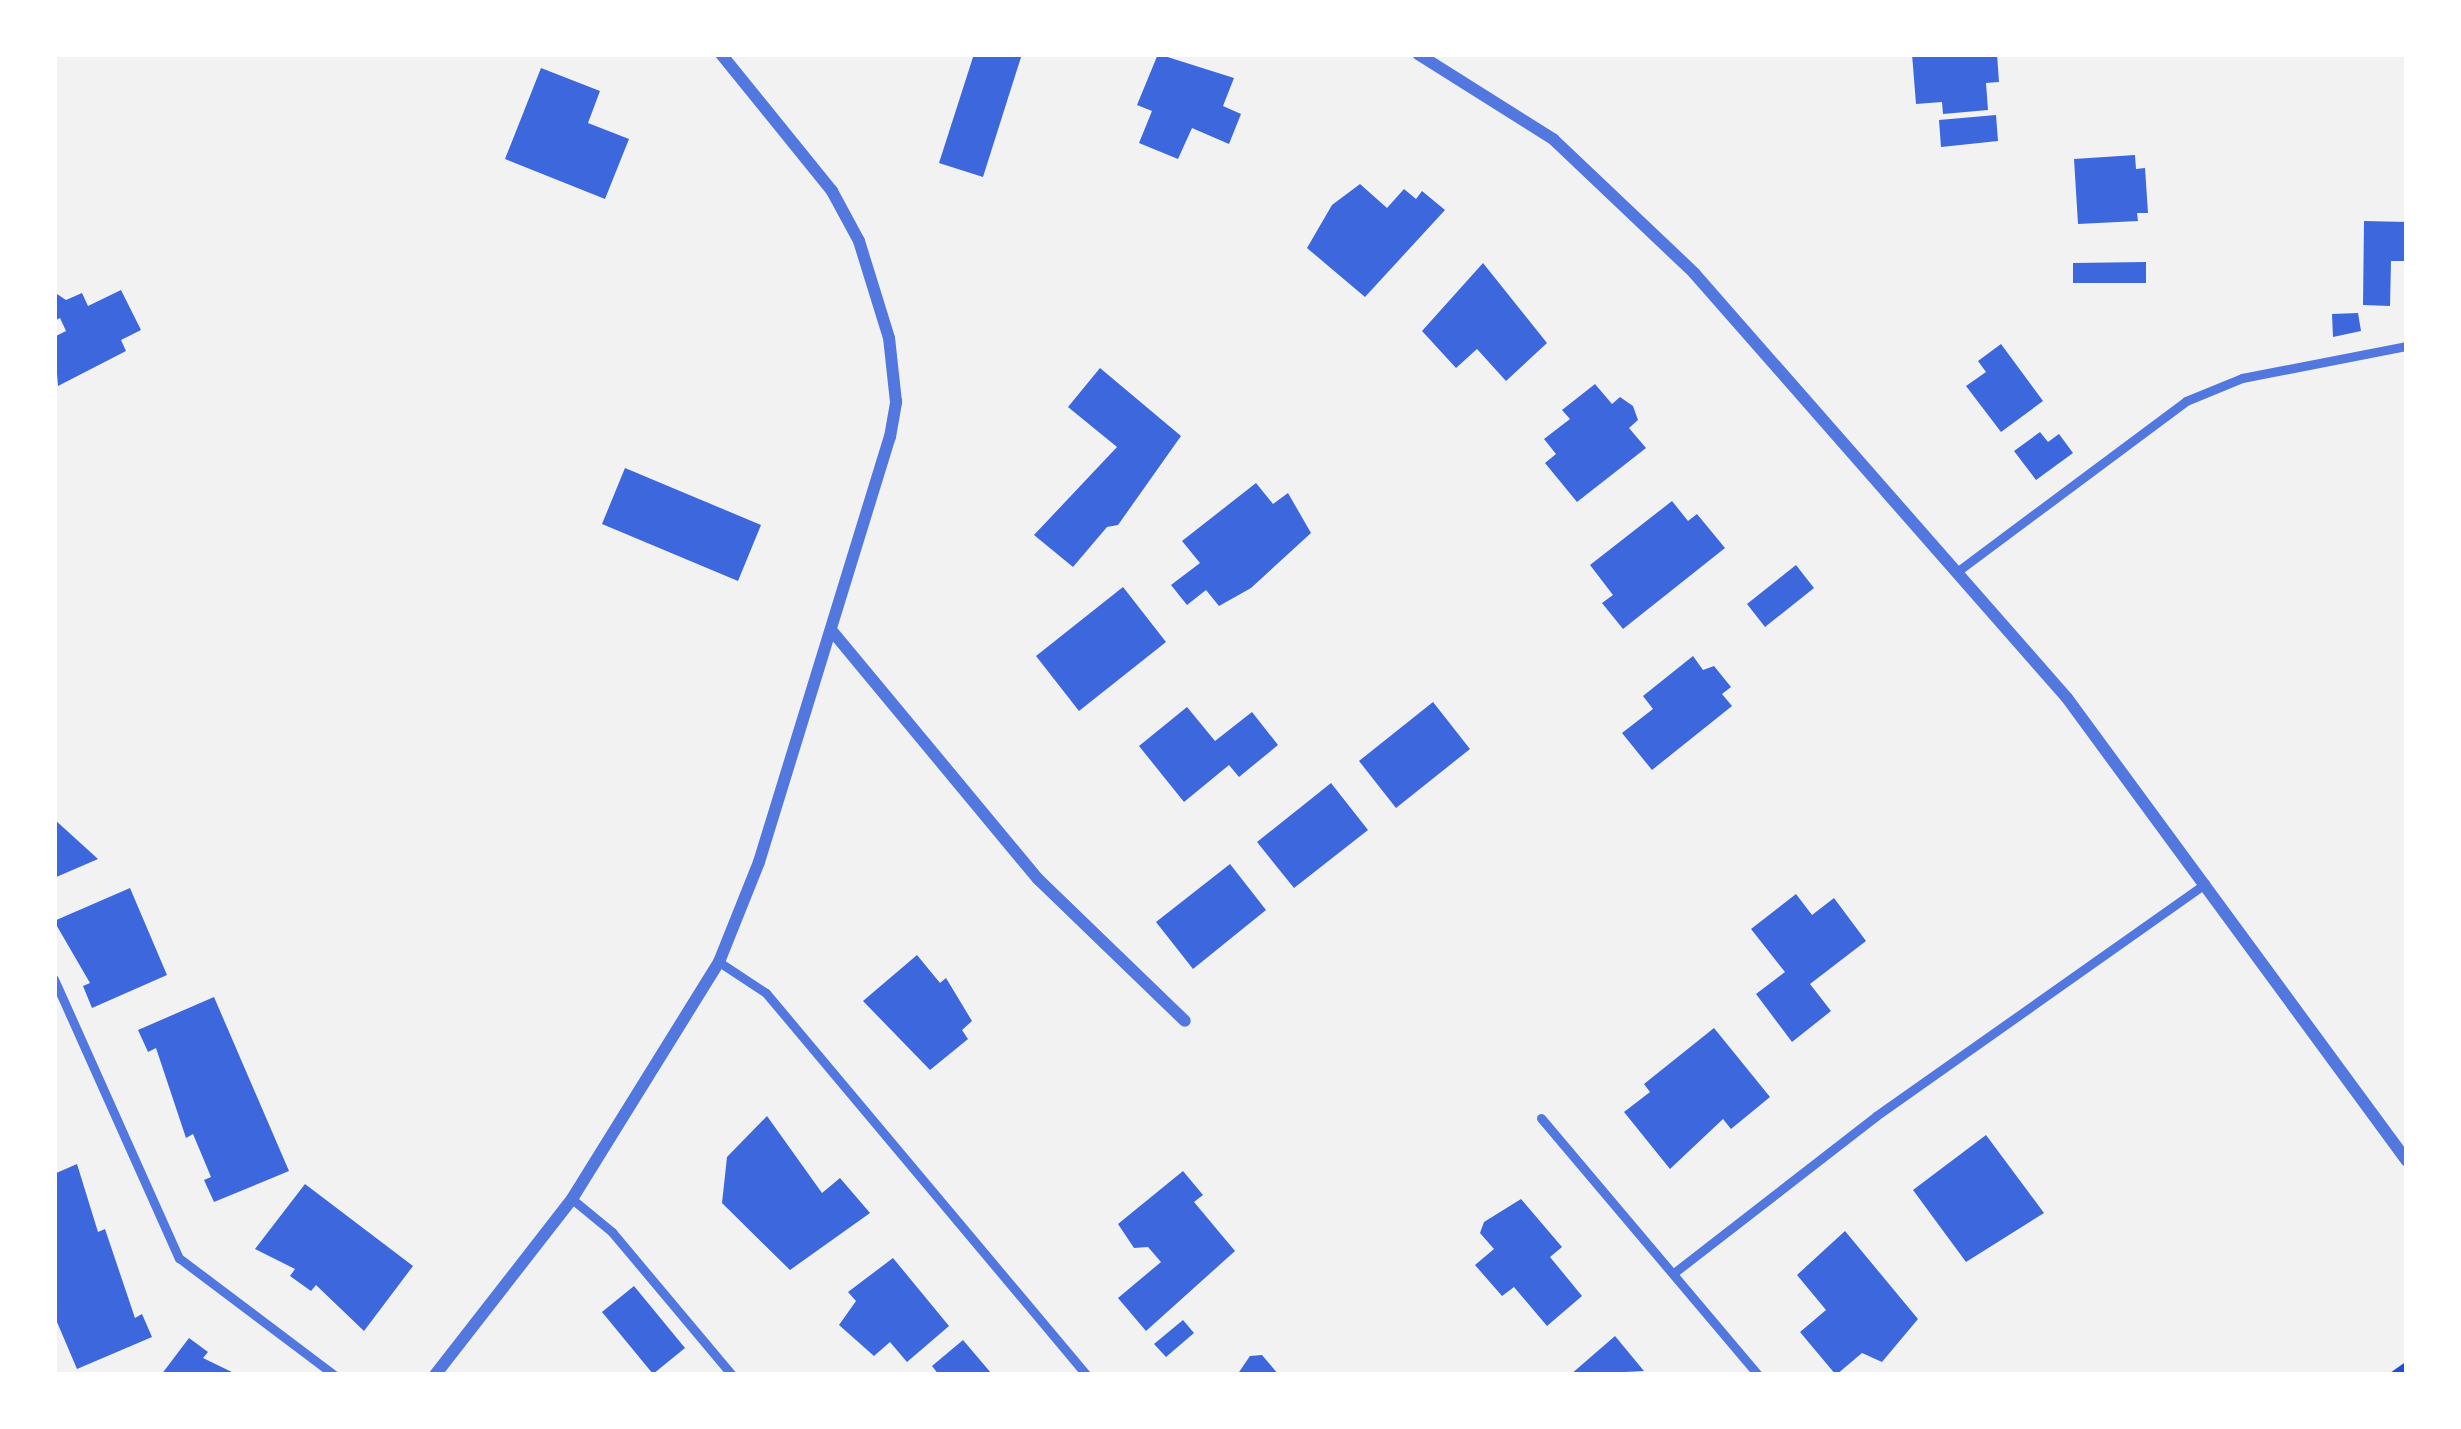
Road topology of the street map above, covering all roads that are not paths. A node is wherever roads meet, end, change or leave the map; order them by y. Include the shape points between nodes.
1 (722, 54) edge
2 (1426, 56) edge
3 (2407, 346) edge
4 (1958, 571) junction
5 (832, 631) junction
6 (2205, 884) junction
7 (719, 962) junction
8 (54, 980) edge
9 (1185, 1021) dead end
10 (1541, 1118) dead end
11 (2407, 1160) edge
12 (572, 1199) junction
13 (1675, 1272) junction
14 (334, 1375) edge
15 (434, 1375) edge
16 (732, 1375) edge
17 (1086, 1375) edge
18 (1758, 1375) edge

1 - 5 street via 832,191 868,265 889,338 896,402 890,437
2 - 4 street via 1514,110 1621,198
3 - 4 lane via 2242,378 2186,400
4 - 6 street via 2067,698
5 - 7 street
5 - 9 street via 1038,879
6 - 11 street
6 - 13 lane via 1876,1116
7 - 12 street
7 - 17 lane via 766,993
8 - 14 lane via 179,1258
10 - 13 lane
12 - 15 street
12 - 16 lane via 612,1232
13 - 18 lane

